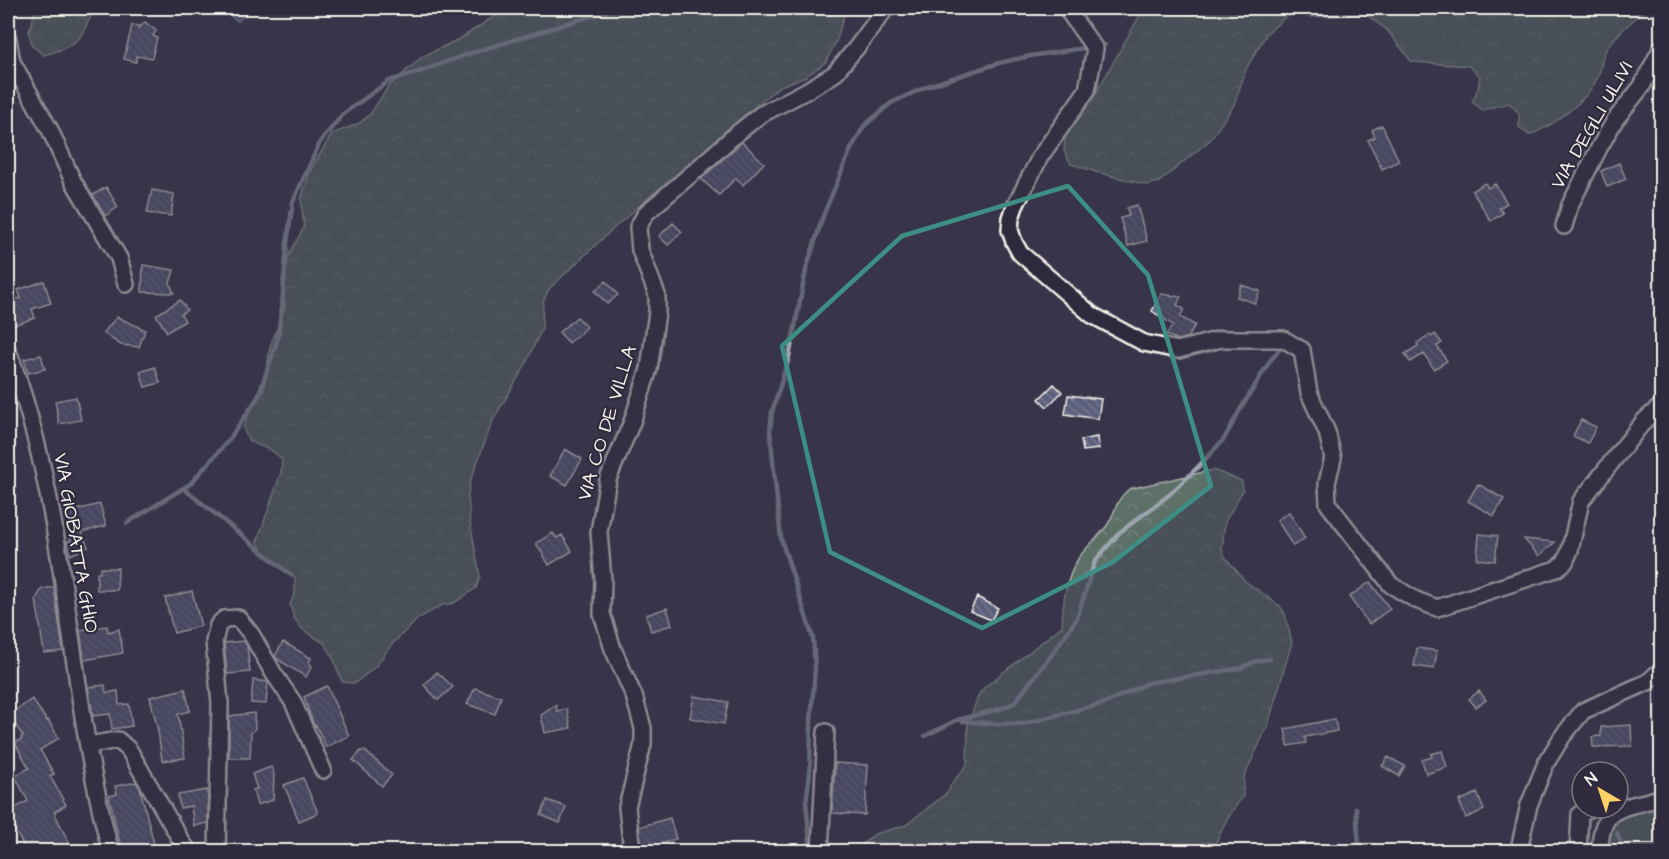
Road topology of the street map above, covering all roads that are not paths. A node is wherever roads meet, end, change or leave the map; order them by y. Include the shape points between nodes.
1 (886, 8) edge
2 (1066, 8) edge
3 (8, 39) edge
4 (1662, 47) edge
5 (1564, 226) dead end
6 (126, 284) dead end
7 (8, 351) edge
8 (1662, 405) edge
9 (1662, 669) edge
10 (826, 732) dead end
11 (89, 745) junction
12 (323, 770) dead end
13 (1662, 797) edge
14 (1630, 806) edge
15 (1580, 820) edge
16 (1606, 820) edge
17 (111, 852) edge
18 (190, 852) edge
19 (218, 852) edge
20 (634, 852) edge
21 (820, 852) edge
22 (1516, 852) edge
23 (1578, 852) edge
24 (1600, 852) edge

1 - 20 street, VIA CO DE VILLA via 834,74 760,115 646,213 638,227 640,250 657,295 657,312 649,369 608,479 599,532 602,614 643,728 643,744 627,807
2 - 8 street via 1095,50 1087,90 1040,157 1015,206 1010,230 1020,253 1092,315 1144,343 1178,350 1221,339 1283,339 1302,350 1309,393 1327,432 1333,458 1327,483 1391,585 1437,608 1556,569 1565,562 1570,550 1581,501 1644,421
3 - 6 street via 12,62 73,181 119,258
4 - 5 street, VIA DEGLI ULIVI via 1642,86 1599,148 1570,205
7 - 11 street, VIA GIOBATTA GHIO via 41,460
9 - 22 street via 1648,682 1583,711 1562,737 1546,763 1529,805
10 - 21 street
11 - 17 street, VIA GIOBATTA GHIO
11 - 18 street via 118,740 129,750
12 - 19 street via 293,702 251,634 238,618 224,619 218,625 214,642 220,703
13 - 14 street
15 - 23 street
16 - 24 street

